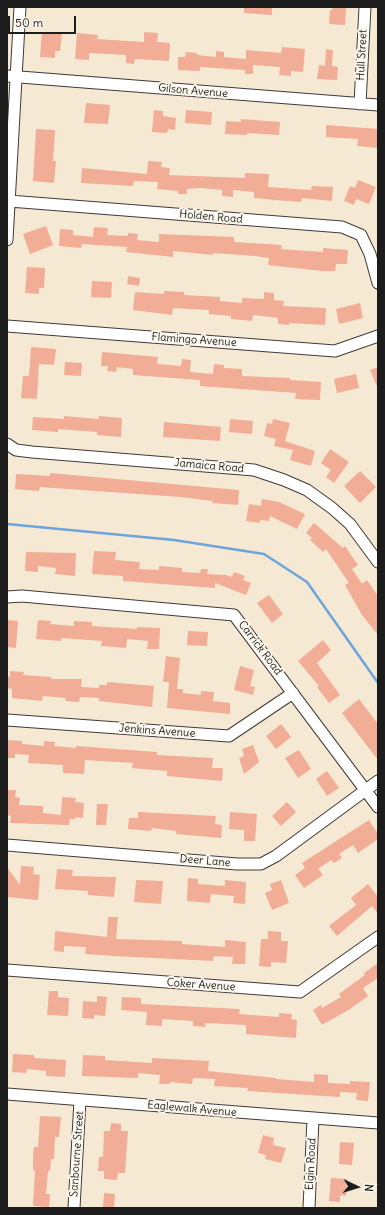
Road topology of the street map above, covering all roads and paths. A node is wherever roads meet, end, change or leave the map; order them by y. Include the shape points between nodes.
1 (20, 7) edge
2 (365, 7) edge
3 (11, 77) edge
4 (360, 104) junction
5 (378, 105) edge
6 (9, 201) junction
7 (7, 240) edge
8 (378, 283) edge
9 (7, 326) edge
10 (378, 336) edge
11 (7, 444) edge
12 (378, 562) edge
13 (7, 597) edge
14 (293, 693) junction
15 (7, 720) edge
16 (378, 781) edge
17 (366, 790) junction
18 (378, 807) edge
19 (7, 844) edge
20 (378, 937) edge
21 (7, 970) edge
22 (7, 1094) edge
23 (80, 1100) junction
24 (313, 1119) junction
25 (378, 1123) edge
26 (74, 1208) edge
27 (309, 1208) edge

1 - 3 street
2 - 4 street, Hull Street
3 - 4 street, Gilson Avenue
3 - 6 street
4 - 5 street, Gilson Avenue
6 - 7 street
6 - 8 street, Holden Road via 342,227 361,235 370,254
9 - 10 street, Flamingo Avenue via 335,351
11 - 12 street, Jamaica Road via 16,450 32,452 254,470 307,490 332,508 350,524
13 - 14 street, Carrick Road via 22,596 234,614
14 - 15 street, Jenkins Avenue via 229,736
14 - 17 street, Carrick Road
16 - 17 street, Deer Lane
17 - 18 street, Carrick Road
17 - 19 street, Deer Lane via 276,856 261,864
20 - 21 street, Coker Avenue via 300,992
22 - 23 street, Eaglewalk Avenue
23 - 24 street, Eaglewalk Avenue
23 - 26 street, Sanbourne Street
24 - 25 street, Eaglewalk Avenue
24 - 27 street, Elgin Road

